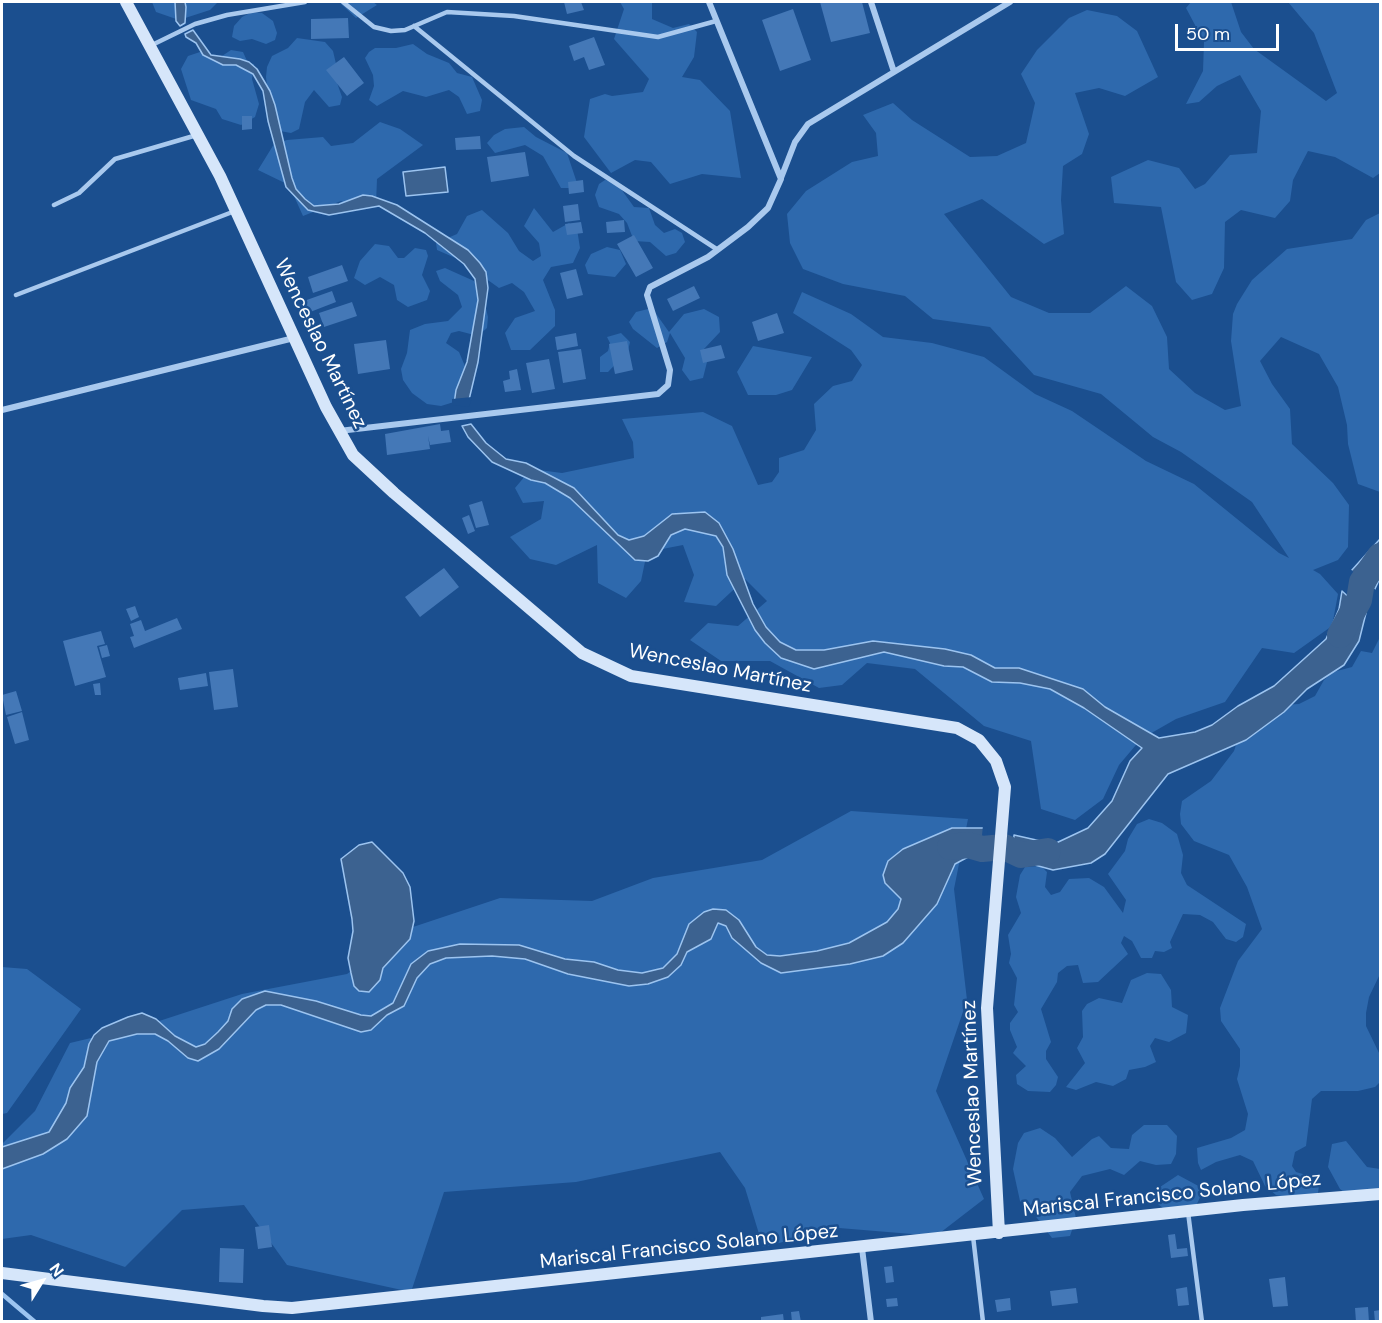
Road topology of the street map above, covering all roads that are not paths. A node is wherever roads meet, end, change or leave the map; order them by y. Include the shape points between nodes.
1 (126, 2) edge
2 (305, 2) edge
3 (344, 2) edge
4 (709, 2) edge
5 (871, 2) edge
6 (1010, 2) edge
7 (716, 21) junction
8 (414, 26) junction
9 (150, 46) junction
10 (894, 72) junction
11 (197, 135) junction
12 (781, 179) junction
13 (54, 204) dead end
14 (236, 211) junction
15 (718, 250) junction
16 (16, 295) dead end
17 (294, 338) junction
18 (2, 410) edge
19 (339, 431) junction
20 (1380, 1194) edge
21 (1188, 1212) junction
22 (999, 1233) junction
23 (973, 1236) junction
24 (862, 1248) junction
25 (2, 1273) edge
26 (870, 1322) edge
27 (983, 1322) edge
28 (1202, 1322) edge

1 - 9 main road, Wenceslao Martínez
2 - 9 lane via 195,24
3 - 8 lane via 374,27 391,31
4 - 7 street
5 - 10 street
6 - 10 street
7 - 8 lane via 658,37 514,16 447,12
7 - 12 street
8 - 15 lane via 574,156
9 - 11 main road, Wenceslao Martínez
10 - 12 street via 808,124 795,142
11 - 13 lane via 115,159 79,193
11 - 14 main road, Wenceslao Martínez
12 - 15 street via 768,208
14 - 16 lane
14 - 17 main road, Wenceslao Martínez
15 - 19 street via 650,286 647,294 670,370 668,385 658,394
17 - 18 street
17 - 19 main road, Wenceslao Martínez
19 - 22 main road, Wenceslao Martínez via 353,455 394,493 582,653 631,676 957,728 980,740 996,760 1005,787 987,1008
20 - 21 main road, Mariscal Francisco Solano López
21 - 22 main road, Mariscal Francisco Solano López
21 - 28 lane
22 - 23 main road, Mariscal Francisco Solano López
23 - 24 main road, Mariscal Francisco Solano López
23 - 27 lane
24 - 25 main road, Mariscal Francisco Solano López via 292,1308
24 - 26 street

